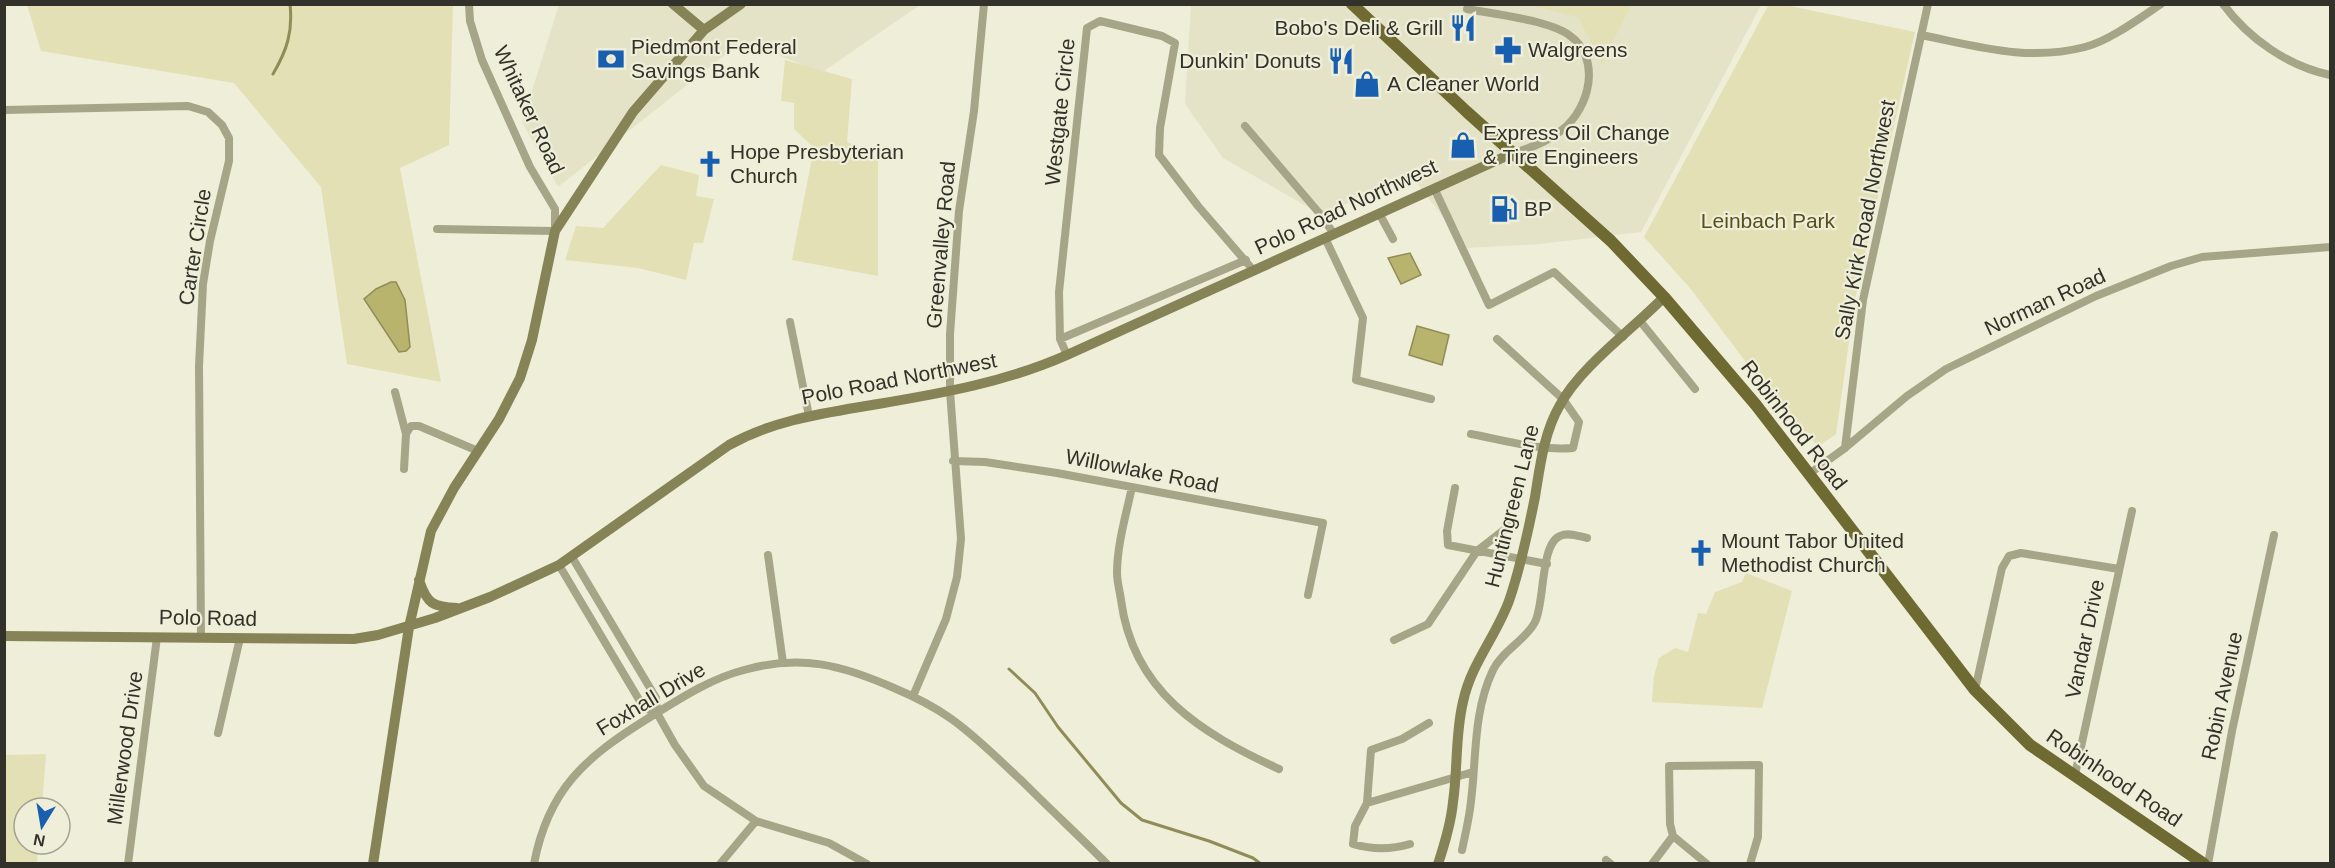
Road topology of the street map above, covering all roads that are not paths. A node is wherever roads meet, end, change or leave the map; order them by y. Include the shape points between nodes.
1 (469, 4) edge
2 (673, 4) edge
3 (741, 4) edge
4 (984, 4) edge
5 (1352, 4) edge
6 (1928, 4) edge
7 (2161, 4) edge
8 (2223, 4) edge
9 (1467, 9) dead end
10 (704, 30) junction
11 (1921, 35) junction
12 (2331, 75) edge
13 (4, 110) edge
14 (1245, 126) dead end
15 (1513, 153) junction
16 (1434, 188) junction
17 (1379, 213) junction
18 (437, 228) dead end
19 (555, 231) junction
20 (1329, 236) junction
21 (1393, 239) dead end
22 (2331, 247) edge
23 (1246, 260) junction
24 (1254, 271) junction
25 (1664, 297) junction
26 (1640, 321) junction
27 (790, 322) dead end
28 (1623, 337) junction
29 (1060, 339) junction
30 (1497, 339) dead end
31 (1067, 355) junction
32 (1695, 388) dead end
33 (950, 391) junction
34 (395, 392) dead end
35 (1431, 399) dead end
36 (1563, 399) junction
37 (809, 416) junction
38 (406, 434) junction
39 (1471, 434) dead end
40 (1544, 447) junction
41 (1845, 448) junction
42 (478, 451) junction
43 (953, 461) junction
44 (404, 469) dead end
45 (1809, 474) junction
46 (1132, 487) junction
47 (1455, 488) dead end
48 (2132, 511) dead end
49 (1513, 523) dead end
50 (2274, 536) dead end
51 (1587, 538) dead end
52 (1477, 551) junction
53 (768, 555) dead end
54 (572, 557) junction
55 (1523, 559) junction
56 (1547, 564) junction
57 (559, 565) junction
58 (2119, 569) junction
59 (419, 578) junction
60 (1308, 596) dead end
61 (460, 609) junction
62 (409, 627) junction
63 (4, 636) edge
64 (158, 637) junction
65 (201, 638) junction
66 (240, 638) junction
67 (1394, 640) dead end
68 (783, 663) junction
69 (1975, 690) junction
70 (913, 696) junction
71 (657, 713) junction
72 (1430, 723) dead end
73 (218, 733) dead end
74 (1279, 769) dead end
75 (1473, 772) junction
76 (2075, 775) junction
77 (1455, 777) junction
78 (1367, 802) junction
79 (756, 821) junction
80 (1673, 836) junction
81 (1410, 844) dead end
82 (1462, 850) dead end
83 (1106, 863) edge
84 (128, 864) edge
85 (373, 864) edge
86 (534, 864) edge
87 (720, 864) edge
88 (867, 864) edge
89 (1438, 864) edge
90 (1652, 864) edge
91 (1707, 864) edge
92 (1750, 864) edge
93 (2206, 864) edge

1 - 19 street, Whitaker Road via 482,60 530,167 555,210
2 - 10 street
3 - 10 street
4 - 33 street, Greenvalley Road via 959,211
5 - 15 main road, Robinhood Road
6 - 11 street, Sally Kirk Road Northwest
7 - 11 street via 2086,47 2036,55
8 - 12 street via 2261,43 2290,61
9 - 15 street via 1558,28 1575,40 1587,59 1589,82 1576,117 1547,141
10 - 19 street via 633,112
11 - 41 street, Sally Kirk Road Northwest via 1863,300
13 - 65 street, Carter Circle via 188,106 208,112 229,138 229,161 203,284 199,366
14 - 20 street via 1320,214
15 - 16 street, Polo Road Northwest
15 - 25 main road, Robinhood Road via 1611,241
16 - 17 street, Polo Road Northwest
16 - 28 street via 1489,305 1554,272
17 - 20 street, Polo Road Northwest
17 - 21 street
18 - 19 street
19 - 42 street via 520,378 500,419
20 - 24 street, Polo Road Northwest
20 - 35 street via 1363,318 1356,380
22 - 41 street, Norman Road via 2202,257 2096,296 1946,369
23 - 24 street, Westgate Circle
23 - 29 street
23 - 29 street, Westgate Circle via 1159,155 1175,43 1162,36 1100,21 1087,28 1059,292
24 - 31 street, Polo Road Northwest
25 - 26 street, Huntingreen Lane
25 - 45 main road, Robinhood Road
26 - 28 street, Huntingreen Lane
26 - 32 street
27 - 37 street
28 - 36 street, Huntingreen Lane via 1583,373
29 - 31 street
30 - 36 street
31 - 33 street, Polo Road Northwest via 1008,378
33 - 37 street, Polo Road Northwest
33 - 43 street, Greenvalley Road
34 - 38 street
36 - 40 street, Huntingreen Lane
36 - 40 street via 1579,422 1573,448
37 - 54 street, Polo Road Northwest via 775,424 729,445
38 - 42 street via 415,425
38 - 44 street
39 - 40 street
40 - 55 street, Huntingreen Lane
41 - 45 street, Norman Road
42 - 59 street via 431,531
43 - 46 street, Willowlake Road via 985,462
43 - 70 street, Greenvalley Road via 961,539 957,577 946,619
45 - 69 main road, Robinhood Road
46 - 60 street, Willowlake Road via 1323,523
46 - 74 street via 1117,573 1124,626 1137,657 1157,688 1177,708 1231,747
47 - 52 street via 1448,545
48 - 58 street, Vandar Drive
49 - 52 street
50 - 93 street, Robin Avenue
51 - 56 street via 1570,534 1555,539
52 - 55 street
52 - 67 street via 1428,624
53 - 68 street
54 - 57 street, Polo Road Northwest
54 - 71 street via 656,698
55 - 56 street
55 - 77 street, Huntingreen Lane via 1508,604 1476,663 1463,699
56 - 75 street via 1536,620 1494,667 1486,686 1476,731
57 - 61 street, Polo Road Northwest
57 - 71 street via 644,708
58 - 69 street via 2021,553 2009,556 2002,568
58 - 76 street, Vandar Drive
59 - 61 street via 426,598 432,603
59 - 62 street
61 - 62 street, Polo Road Northwest
62 - 66 street, Polo Road via 354,639
62 - 85 street
63 - 64 street, Polo Road
64 - 65 street, Polo Road
64 - 84 street, Millerwood Drive
65 - 66 street, Polo Road
66 - 73 street
68 - 70 street, Foxhall Drive via 818,663 857,672
68 - 71 street, Foxhall Drive via 745,669 710,682
69 - 76 main road, Robinhood Road via 2030,745
70 - 83 street, Foxhall Drive via 950,718 988,749
71 - 79 street via 704,786
71 - 86 street, Foxhall Drive via 582,765 557,797 538,840
72 - 78 street via 1371,750
75 - 77 street
75 - 82 street
76 - 93 main road, Robinhood Road
77 - 78 street
77 - 89 street, Huntingreen Lane via 1446,840
78 - 81 street via 1355,826 1353,844 1394,849
79 - 87 street
79 - 88 street via 829,843
80 - 90 street
80 - 91 street
80 - 92 street via 1669,766 1759,765 1758,837

